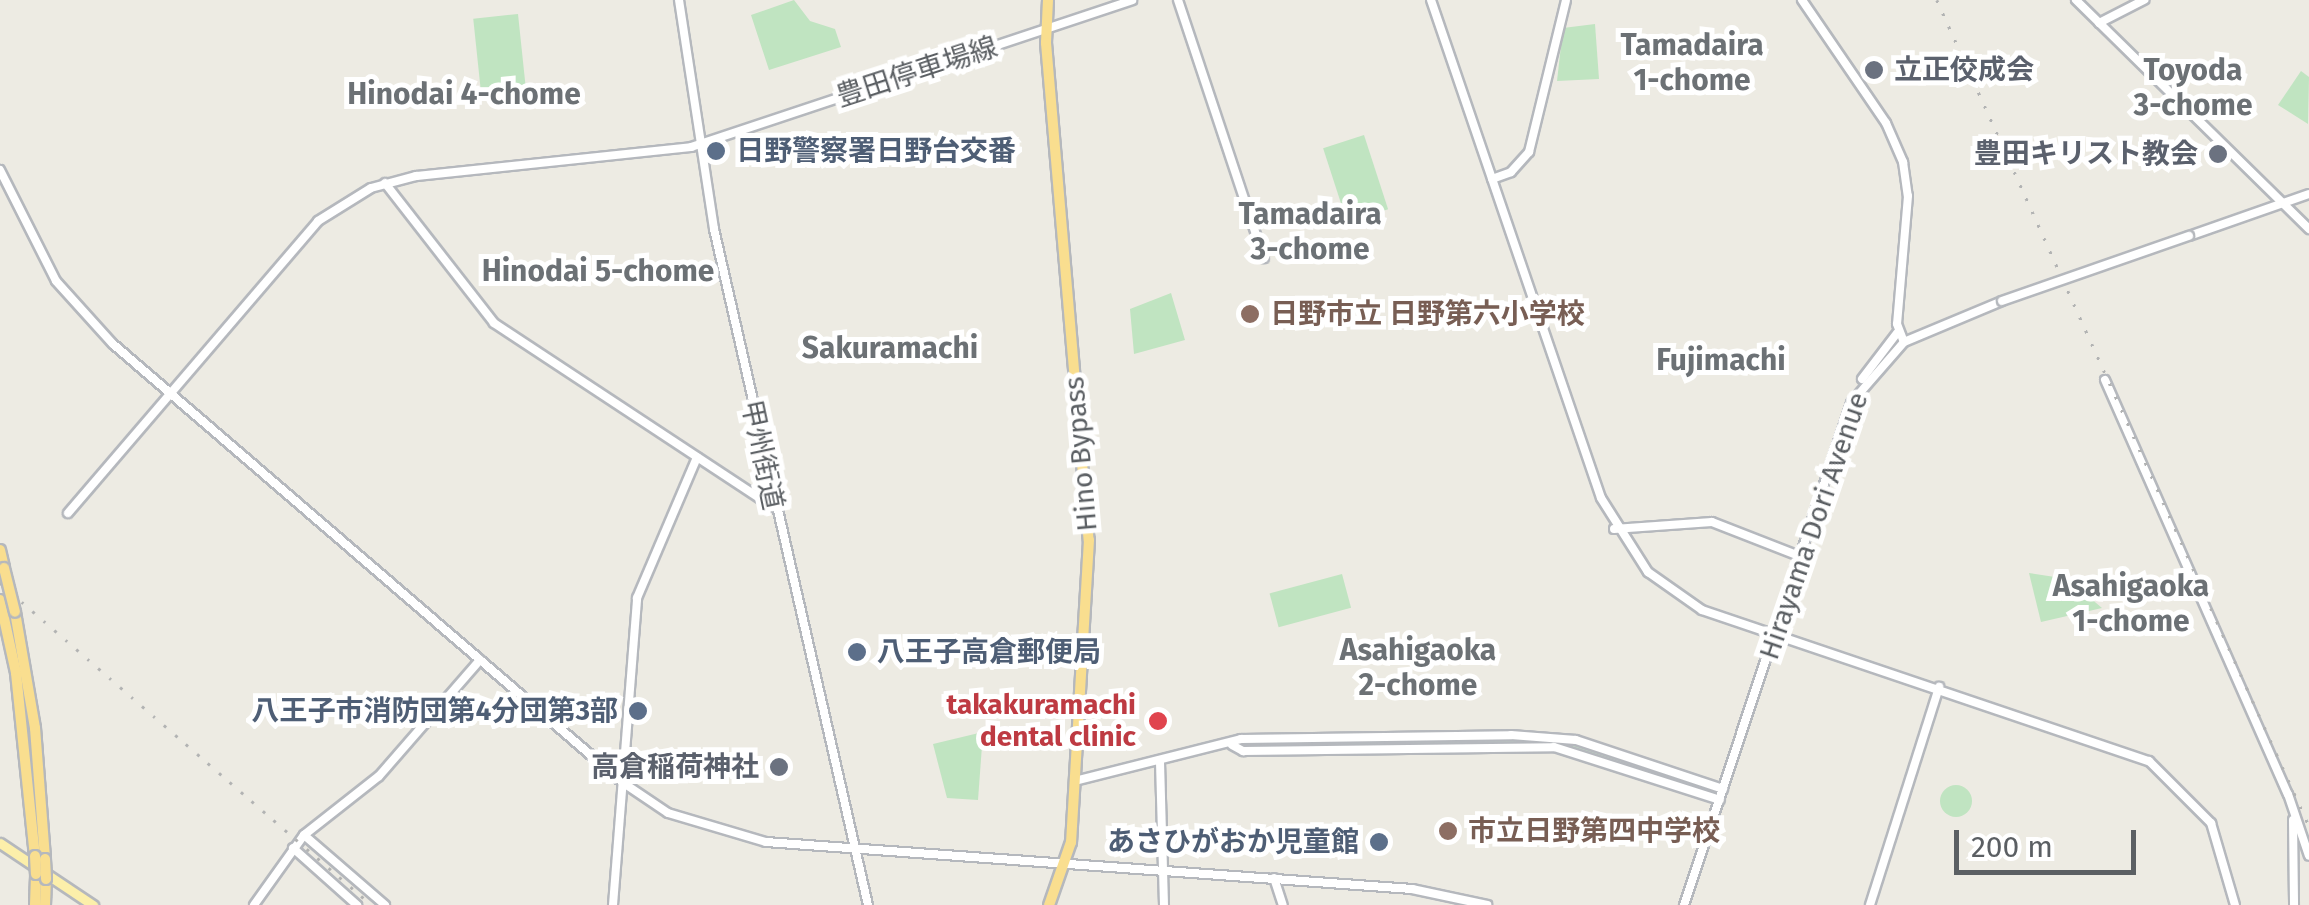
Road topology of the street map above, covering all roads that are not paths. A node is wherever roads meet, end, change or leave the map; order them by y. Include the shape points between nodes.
1 (679, 0) edge
2 (1048, 0) edge
3 (1132, 0) edge
4 (1178, 0) edge
5 (1431, 0) edge
6 (1566, 0) edge
7 (1802, 0) edge
8 (2076, 0) edge
9 (2144, 0) edge
10 (2099, 23) junction
11 (1045, 29) junction
12 (701, 144) junction
13 (0, 170) edge
14 (1492, 179) junction
15 (385, 183) junction
16 (2309, 194) edge
17 (2280, 204) junction
18 (2309, 229) edge
19 (1264, 258) dead end
20 (1897, 334) junction
21 (1904, 342) junction
22 (2104, 380) dead end
23 (1859, 388) junction
24 (171, 392) junction
25 (698, 457) junction
26 (773, 507) junction
27 (68, 513) dead end
28 (1614, 529) junction
29 (0, 550) edge
30 (1802, 557) junction
31 (0, 600) edge
32 (1776, 635) junction
33 (480, 660) junction
34 (1939, 688) junction
35 (1232, 745) junction
36 (1160, 762) junction
37 (622, 782) junction
38 (1075, 782) junction
39 (1723, 789) junction
40 (1720, 800) junction
41 (2294, 815) junction
42 (304, 835) junction
43 (0, 842) edge
44 (854, 845) junction
45 (293, 848) junction
46 (2309, 856) edge
47 (40, 858) junction
48 (1067, 861) junction
49 (1162, 870) junction
50 (41, 876) junction
51 (1274, 878) junction
52 (35, 905) edge
53 (45, 905) edge
54 (93, 905) edge
55 (254, 905) edge
56 (358, 905) edge
57 (384, 905) edge
58 (613, 905) edge
59 (868, 905) edge
60 (1049, 905) edge
61 (1164, 905) edge
62 (1283, 905) edge
63 (1488, 905) edge
64 (1684, 905) edge
65 (1870, 905) edge
66 (2236, 905) edge
67 (2294, 905) edge

1 - 12 street, 甲州街道
2 - 11 highway, Hino Bypass
3 - 11 street, 豊田停車場線
4 - 19 street
5 - 14 street
6 - 14 street via 1529,152 1511,172
7 - 20 street via 1886,123 1903,162 1908,196
8 - 10 street
9 - 10 street
10 - 17 street
11 - 12 street, 豊田停車場線
11 - 38 highway, Hino Bypass via 1089,534
12 - 15 street, 豊田停車場線
12 - 26 street, 甲州街道
13 - 24 street via 56,281 113,344
14 - 28 street
15 - 24 street, 豊田停車場線 via 328,212
15 - 25 street via 494,323
16 - 17 street, Hirayama Dori Avenue
17 - 18 street
17 - 21 street, Hirayama Dori Avenue, bridge
20 - 21 street
20 - 23 street via 1875,356
21 - 23 street, Hirayama Dori Avenue
22 - 41 street
23 - 30 street, Hirayama Dori Avenue
24 - 27 street, 豊田停車場線
24 - 33 street
25 - 26 street
25 - 37 street via 637,598
26 - 44 street, 甲州街道
28 - 30 street via 1712,522
28 - 32 street via 1675,595
29 - 47 highway, bridge via 37,744
30 - 32 street, Hirayama Dori Avenue
31 - 47 highway
32 - 34 street
32 - 39 street, Hirayama Dori Avenue
33 - 37 street
33 - 42 street via 379,776
34 - 65 street
34 - 66 street via 2118,746 2170,776 2211,823
35 - 36 street
35 - 39 street via 1556,736
35 - 40 street via 1243,751 1554,747
36 - 38 street
36 - 49 street
37 - 44 street via 668,812 728,835
37 - 58 street
38 - 48 highway, Hino Bypass
39 - 40 street, Hirayama Dori Avenue
40 - 64 street, Hirayama Dori Avenue
41 - 46 street
41 - 67 street
42 - 45 street
42 - 57 street
43 - 54 main road
44 - 48 street
44 - 59 street, 甲州街道
45 - 55 street
45 - 56 street
47 - 50 highway, bridge
48 - 49 street
48 - 60 highway, Hino Bypass
49 - 51 street
49 - 61 street
50 - 52 highway
50 - 53 highway
51 - 62 street
51 - 63 street via 1412,889

